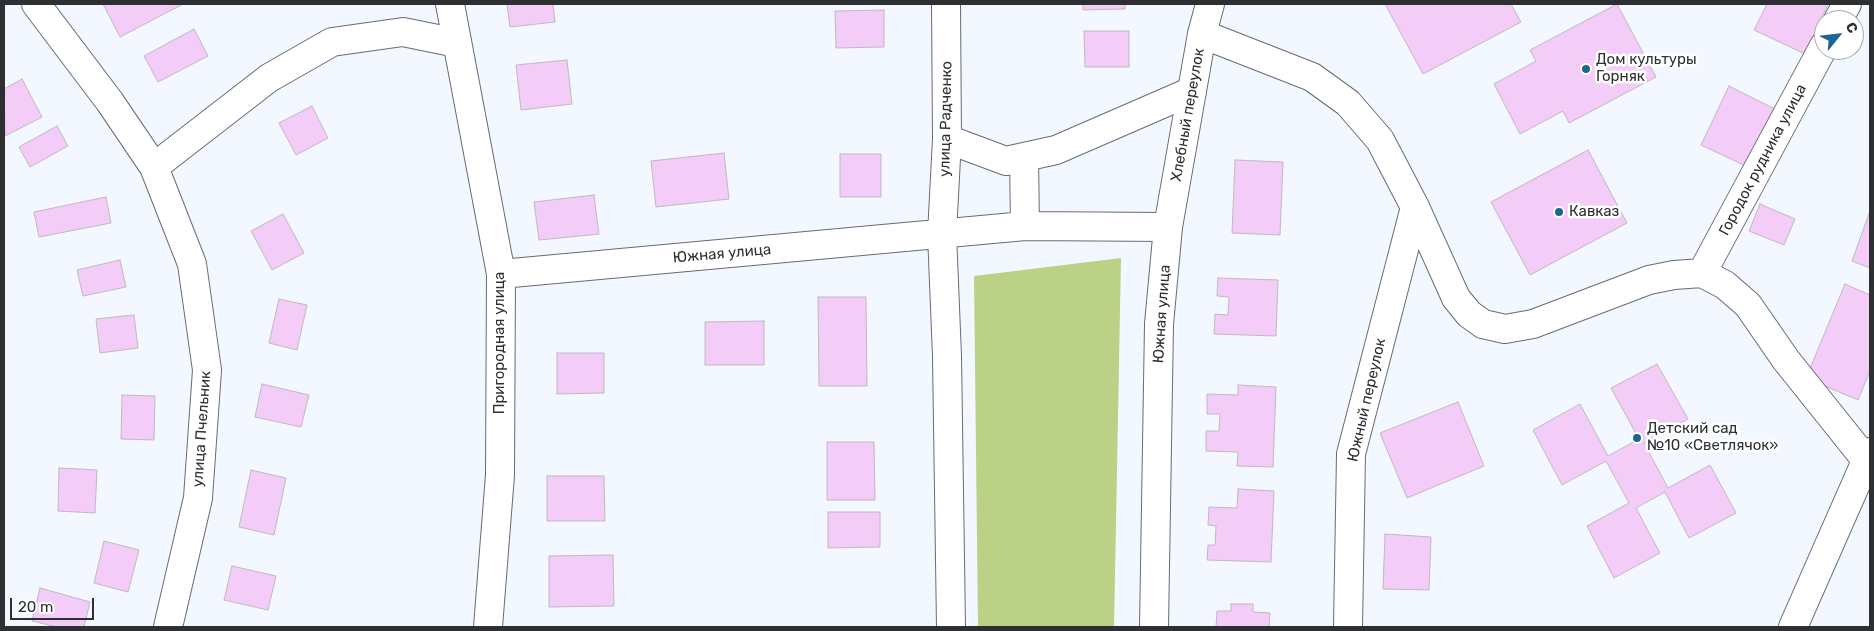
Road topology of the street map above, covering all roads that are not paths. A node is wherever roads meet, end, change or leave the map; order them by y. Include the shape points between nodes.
1 (36, 4) edge
2 (450, 4) edge
3 (946, 4) edge
4 (1210, 4) edge
5 (1202, 34) junction
6 (457, 42) junction
7 (1816, 60) edge
8 (1192, 91) junction
9 (948, 139) junction
10 (1024, 157) junction
11 (154, 167) junction
12 (1416, 207) junction
13 (1025, 226) junction
14 (1168, 227) junction
15 (942, 234) junction
16 (1702, 273) junction
17 (501, 274) junction
18 (1869, 460) edge
19 (168, 627) edge
20 (488, 627) edge
21 (951, 627) edge
22 (1154, 627) edge
23 (1348, 627) edge
24 (1793, 627) edge

1 - 11 street, улица Пчельник
2 - 6 street, Пригородная улица
3 - 9 street, улица Радченко
4 - 5 street, Хлебный переулок
5 - 8 street, Хлебный переулок
5 - 12 street via 1312,77 1348,103 1380,140
6 - 11 street via 403,32 332,42 269,78
6 - 17 street, Пригородная улица
7 - 16 street, Городок рудника улица
8 - 10 street via 1056,150
8 - 14 street, Хлебный переулок
9 - 10 street via 1006,161
9 - 15 street, улица Радченко
10 - 13 street
11 - 19 street, улица Пчельник via 192,264 207,370 198,498
12 - 16 street via 1456,298 1469,314 1483,324 1505,329 1533,324 1649,280
12 - 23 street, Южный переулок via 1351,454
13 - 14 street, Южная улица
13 - 15 street, Южная улица
14 - 22 street, Южная улица via 1159,324
15 - 17 street, Южная улица
15 - 21 street
16 - 18 street via 1725,285 1748,305 1786,360
17 - 20 street, Пригородная улица via 500,475
18 - 24 street

